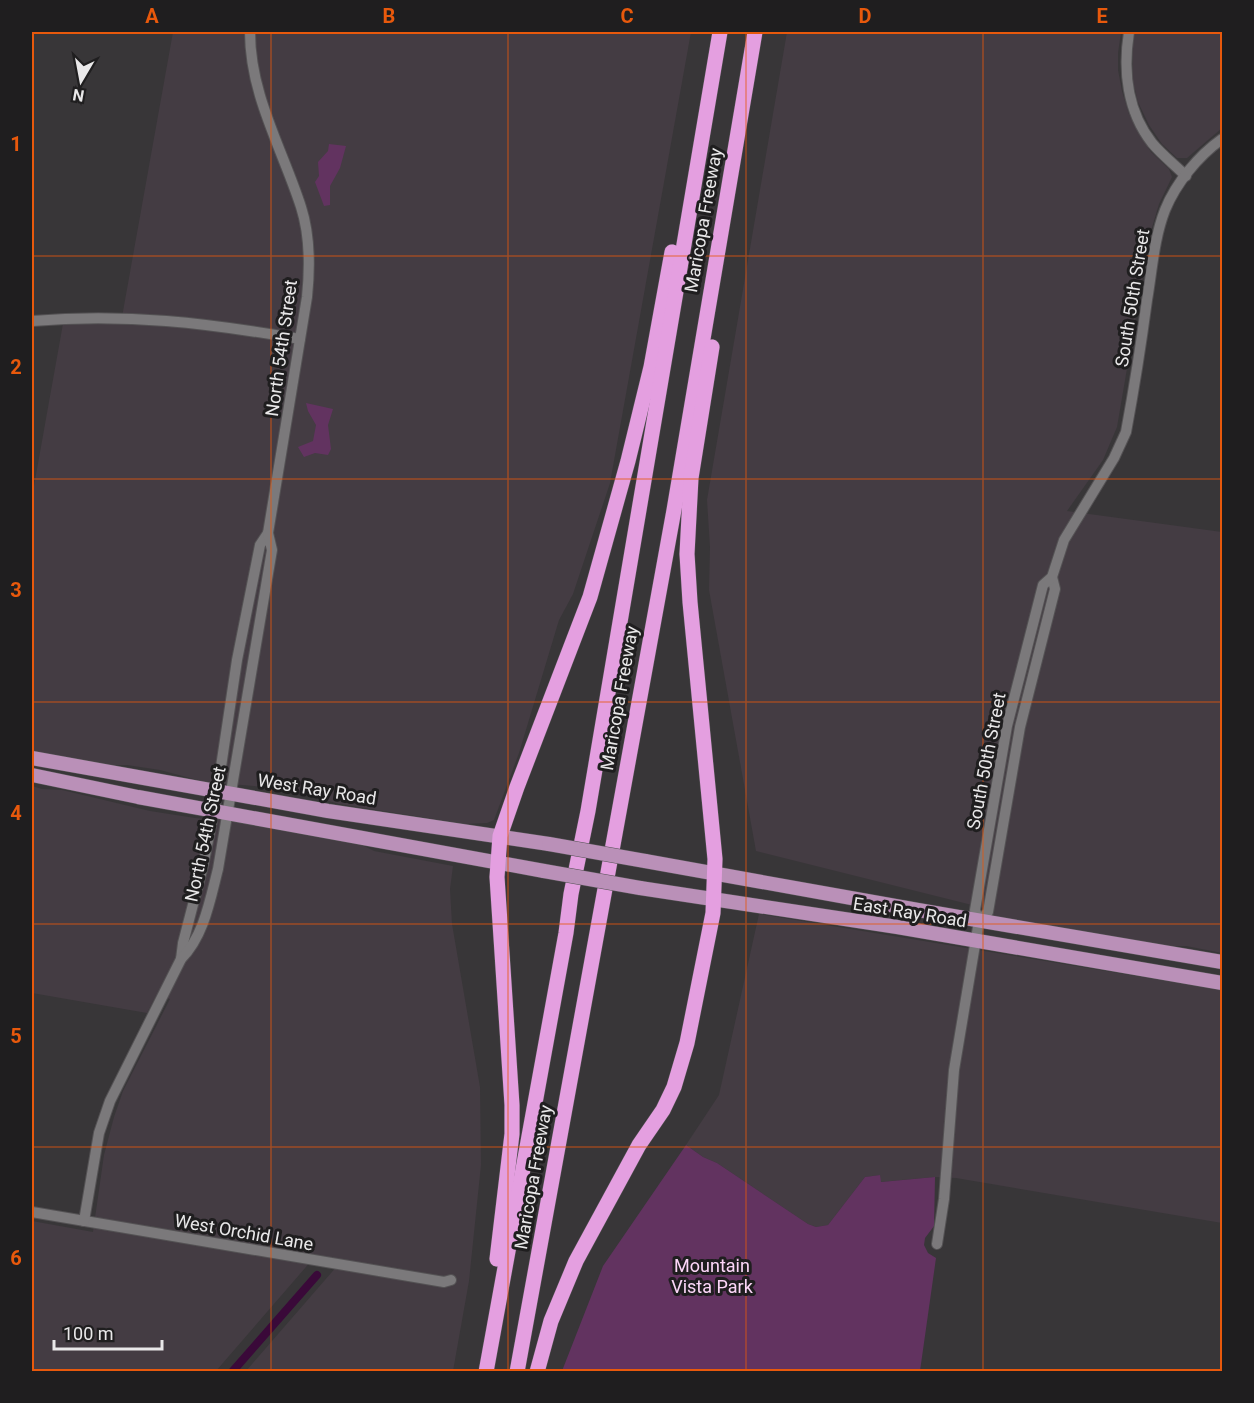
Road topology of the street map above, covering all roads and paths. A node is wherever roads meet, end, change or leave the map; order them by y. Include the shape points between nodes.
1 (250, 32) edge
2 (720, 32) edge
3 (755, 32) edge
4 (1129, 32) edge
5 (1222, 139) edge
6 (700, 151) junction
7 (733, 157) junction
8 (1186, 176) junction
9 (32, 321) edge
10 (300, 339) junction
11 (268, 533) junction
12 (32, 758) edge
13 (32, 775) edge
14 (218, 791) junction
15 (232, 794) junction
16 (214, 810) junction
17 (228, 813) junction
18 (500, 836) junction
19 (596, 853) joint
20 (498, 863) junction
21 (715, 873) junction
22 (591, 879) joint
23 (715, 900) junction
24 (977, 931) junction
25 (182, 959) junction
26 (1222, 962) edge
27 (1222, 983) edge
28 (32, 1212) edge
29 (84, 1221) junction
30 (937, 1244) dead end
31 (451, 1280) dead end
32 (484, 1371) edge
33 (517, 1371) edge
34 (537, 1371) edge

1 - 10 street, North 54th Street via 251,61 259,96 301,208 307,239 309,278
2 - 6 highway, Maricopa Freeway
3 - 7 highway, Maricopa Freeway
4 - 8 street via 1126,68 1134,110 1151,141
5 - 8 street, South 50th Street
6 - 18 highway via 672,253 643,398 590,597
6 - 32 highway, Maricopa Freeway via 588,811
7 - 21 highway via 725,260 691,478 687,554
7 - 33 highway, Maricopa Freeway via 674,510
8 - 24 street, South 50th Street via 1164,213 1126,432 1064,540 1052,577 1055,589 1020,727 988,912
9 - 10 street via 142,318
10 - 11 street, North 54th Street
11 - 14 street, North 54th Street via 260,545 237,660
11 - 15 street, North 54th Street via 272,550
12 - 14 main road, West Ray Road
13 - 16 main road, West Ray Road
14 - 15 main road, West Ray Road
14 - 16 street, North 54th Street
15 - 17 street, North 54th Street
15 - 18 main road, West Ray Road
16 - 17 main road, West Ray Road
16 - 25 street, North 54th Street
17 - 20 main road, West Ray Road
17 - 25 street, North 54th Street via 207,911 192,948
18 - 19 main road, West Ray Road, bridge
18 - 20 highway
19 - 21 main road, East Ray Road, bridge
20 - 22 main road, West Ray Road, bridge
20 - 32 highway via 512,1134
21 - 23 highway
21 - 24 main road, East Ray Road
22 - 23 main road, East Ray Road, bridge
23 - 24 main road, East Ray Road via 889,926
23 - 34 highway via 687,1042 674,1087 576,1261 551,1321
24 - 26 main road, East Ray Road
24 - 27 main road, East Ray Road
24 - 30 street, South 50th Street via 954,1070
25 - 29 street, North 54th Street via 110,1101 99,1133
28 - 29 street, West Orchid Lane
29 - 31 street, West Orchid Lane via 368,1270

